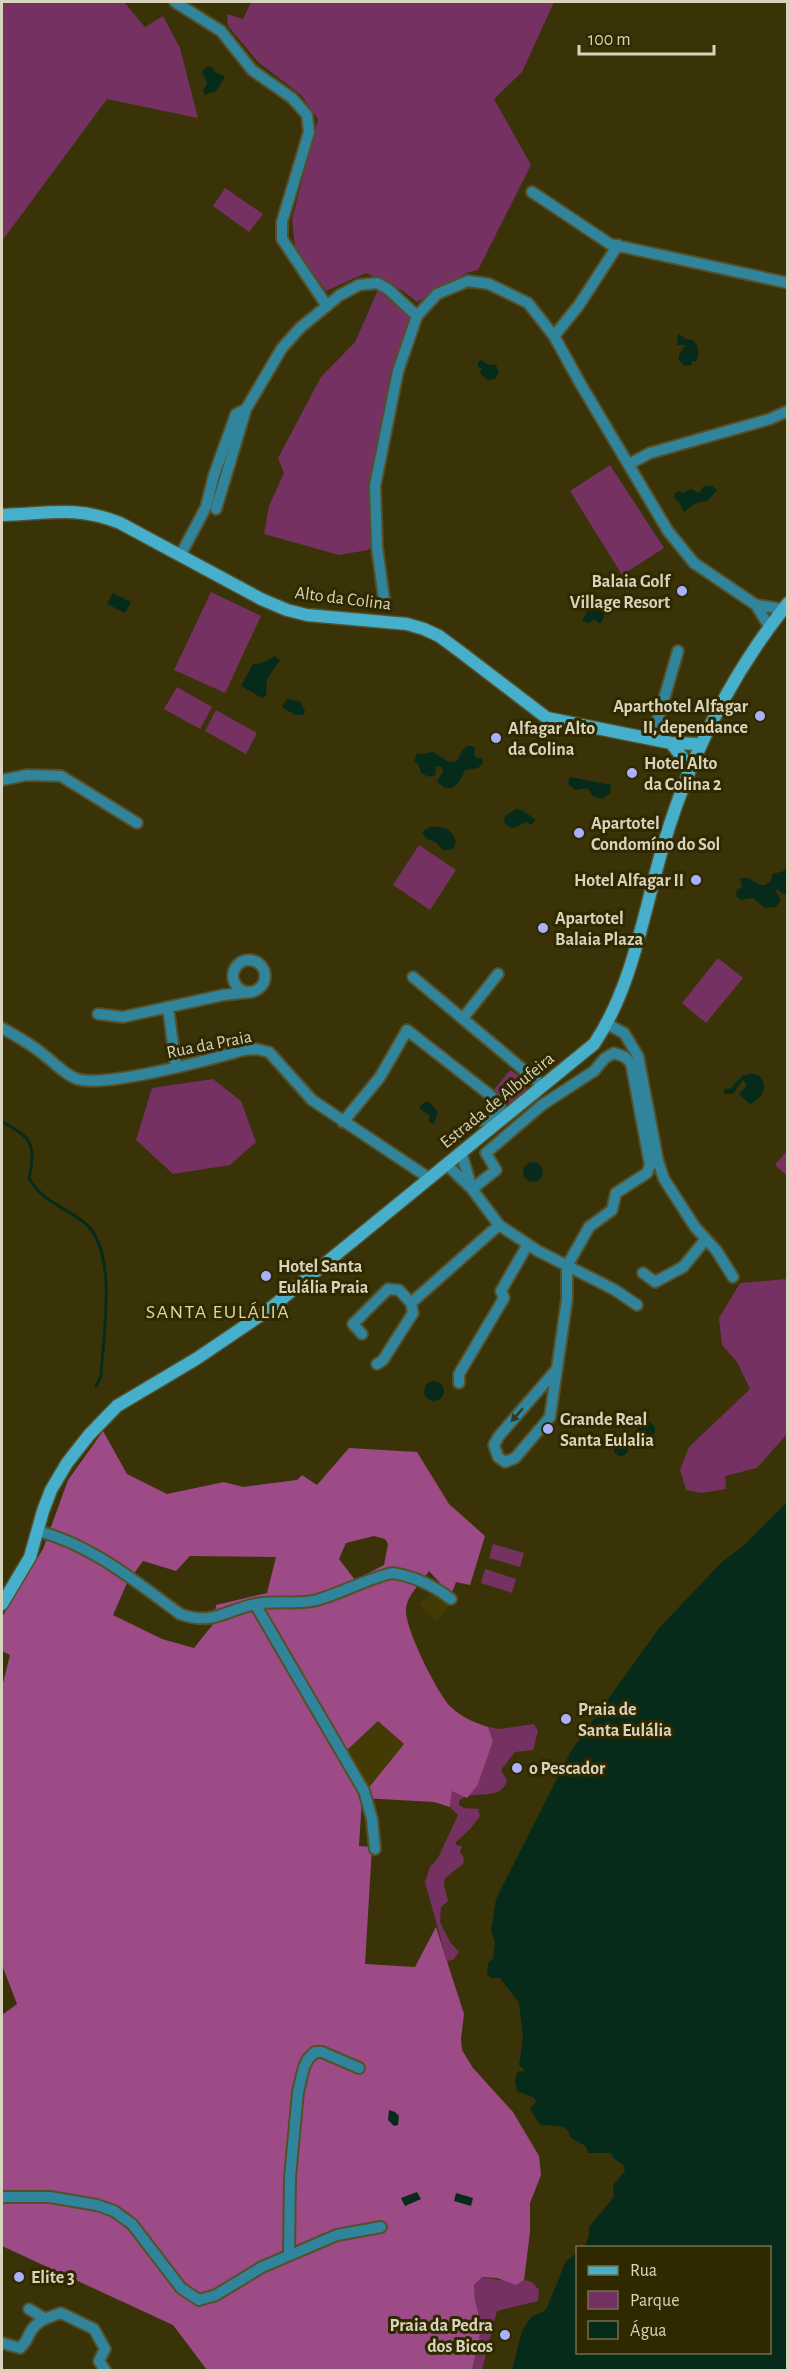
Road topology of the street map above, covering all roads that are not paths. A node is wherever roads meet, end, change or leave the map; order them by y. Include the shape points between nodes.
1 (182, 3) edge
2 (532, 192) dead end
3 (618, 245) junction
4 (788, 283) edge
5 (327, 306) junction
6 (417, 316) junction
7 (554, 336) junction
8 (246, 409) junction
9 (788, 411) edge
10 (629, 464) junction
11 (216, 509) dead end
12 (2, 515) edge
13 (180, 556) junction
14 (384, 599) dead end
15 (756, 605) junction
16 (785, 606) edge
17 (770, 628) junction
18 (678, 651) dead end
19 (652, 740) junction
20 (671, 743) junction
21 (700, 744) junction
22 (688, 771) junction
23 (2, 780) edge
24 (136, 823) dead end
25 (498, 974) dead end
26 (413, 977) dead end
27 (233, 981) junction
28 (252, 992) junction
29 (223, 995) junction
30 (168, 1007) junction
31 (98, 1014) dead end
32 (463, 1018) junction
33 (607, 1024) junction
34 (2, 1028) edge
35 (176, 1067) junction
36 (543, 1086) junction
37 (482, 1121) dead end
38 (343, 1122) junction
39 (461, 1152) junction
40 (446, 1164) junction
41 (429, 1178) junction
42 (472, 1189) junction
43 (499, 1225) junction
44 (706, 1239) junction
45 (533, 1248) junction
46 (567, 1266) junction
47 (581, 1273) junction
48 (643, 1273) dead end
49 (733, 1277) dead end
50 (566, 1279) junction
51 (411, 1303) junction
52 (637, 1305) dead end
53 (362, 1334) dead end
54 (377, 1364) dead end
55 (556, 1370) junction
56 (459, 1383) dead end
57 (39, 1531) junction
58 (451, 1599) dead end
59 (2, 1604) edge
60 (255, 1605) junction
61 (375, 1850) dead end
62 (359, 2068) dead end
63 (2, 2197) edge
64 (381, 2227) dead end
65 (290, 2254) junction
66 (29, 2309) dead end
67 (44, 2318) junction
68 (2, 2343) edge
69 (102, 2366) edge

1 - 5 street via 220,32 252,70 292,98 307,115 309,132 282,222 282,239
2 - 3 street via 610,244
3 - 4 street
3 - 7 street
5 - 6 street via 359,285 377,283
5 - 8 street via 282,348
6 - 7 street via 437,294 468,281 489,284 528,303
6 - 14 street via 398,371 375,486
7 - 10 street
8 - 11 street
8 - 13 street via 236,414 206,507
9 - 10 street via 650,453
10 - 15 street via 668,531 694,563
12 - 13 street, Alto da Colina via 59,511 98,514
13 - 19 street, Alto da Colina via 287,610 424,629 547,718
15 - 16 street
15 - 17 street
16 - 17 street, Estrada de Albufeira
17 - 21 street, Estrada de Albufeira via 730,687
18 - 19 street
19 - 20 street, Alto da Colina
20 - 21 street, Alto da Colina
20 - 22 street
21 - 22 street, Estrada de Albufeira
22 - 33 street, Estrada de Albufeira via 633,956
23 - 24 street via 27,775 61,776
25 - 32 street
26 - 32 street
27 - 28 street via 240,990
27 - 28 street via 238,964 256,961 264,969 265,978 260,988
27 - 29 street via 231,989
28 - 29 street
29 - 30 street
30 - 31 street via 123,1017
30 - 35 street
32 - 36 street
33 - 36 street, Estrada de Albufeira via 594,1044
33 - 44 street via 624,1033 638,1056 664,1179
34 - 35 street, Rua da Praia via 79,1079 108,1079
35 - 38 street, Rua da Praia via 244,1050 269,1052 312,1100
36 - 39 street, Estrada de Albufeira
37 - 38 street via 500,1106 406,1030 380,1077
38 - 41 street, Rua da Praia
39 - 40 street, Estrada de Albufeira
39 - 42 street
40 - 41 street, Estrada de Albufeira
40 - 42 street
41 - 57 street, Estrada de Albufeira via 267,1311 117,1406 82,1443 51,1490
42 - 43 street
42 - 46 street via 495,1170 486,1153 542,1106 594,1071 605,1058 614,1053 625,1057 634,1074 650,1165 647,1173 616,1193 612,1210 589,1227
43 - 45 street
43 - 51 street
44 - 48 street via 683,1267 655,1282
44 - 49 street
45 - 46 street
45 - 50 street
45 - 56 street via 501,1291 504,1298 459,1374
46 - 47 street
46 - 50 street
47 - 50 street
47 - 52 street
50 - 55 street via 567,1299
51 - 53 street via 399,1290 388,1288 353,1324
51 - 54 street via 413,1312
55 -> 55 street via 494,1445 505,1462 515,1458 550,1417
57 - 59 street, Estrada de Albufeira via 30,1557
57 - 60 street via 63,1537 90,1551 180,1614 195,1619 217,1618
58 - 60 street via 404,1574 392,1573 318,1600
60 - 61 street via 364,1791
62 - 65 street via 322,2052 315,2052 304,2067 290,2176
63 - 65 street via 35,2195 114,2211 132,2224 181,2288 199,2300 216,2295
64 - 65 street via 337,2235
66 - 67 street
67 - 68 street via 20,2348
67 - 69 street via 61,2313 94,2329 105,2349

